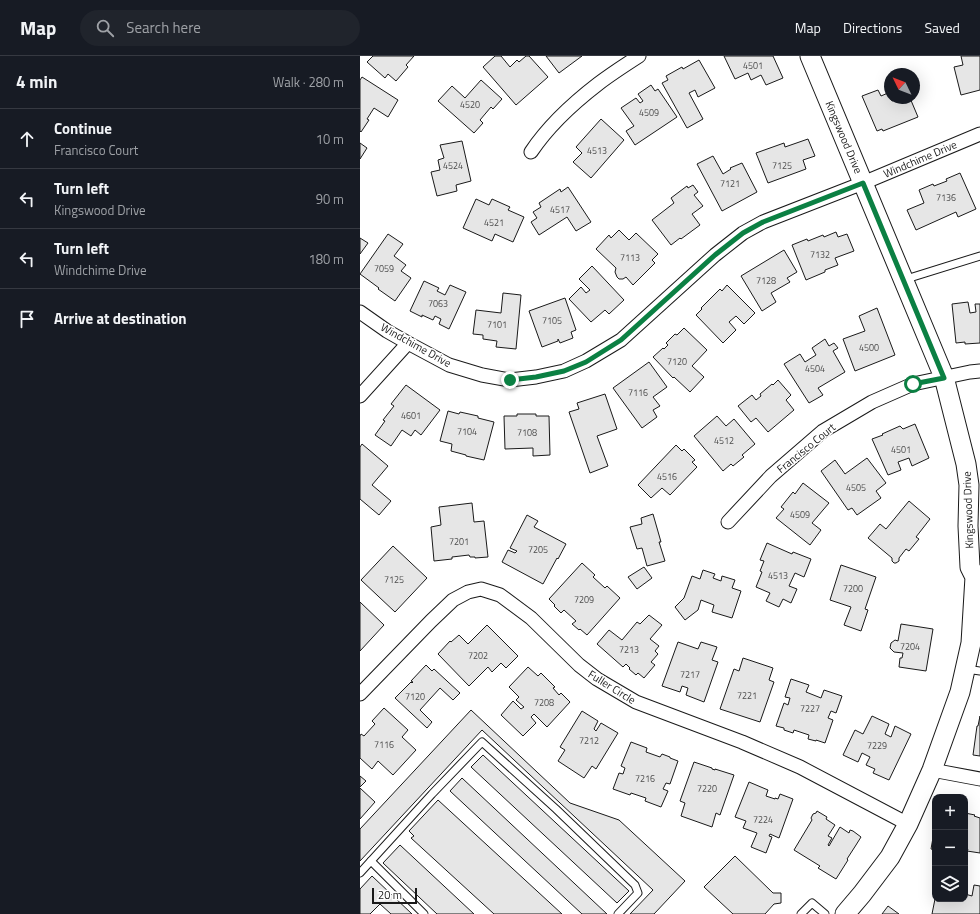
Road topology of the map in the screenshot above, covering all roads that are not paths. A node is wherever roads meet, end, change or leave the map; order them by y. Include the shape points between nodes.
1 (639, 56) edge
2 (810, 56) edge
3 (980, 134) edge
4 (531, 152) dead end
5 (863, 183) junction
6 (980, 256) edge
7 (903, 280) junction
8 (360, 312) edge
9 (408, 343) junction
10 (980, 371) edge
11 (944, 378) junction
12 (360, 396) edge
13 (728, 522) dead end
14 (977, 577) edge
15 (973, 670) edge
16 (360, 694) edge
17 (932, 770) junction
18 (980, 779) edge
19 (908, 824) junction
20 (371, 862) junction
21 (360, 873) edge
22 (424, 914) edge
23 (618, 914) edge
24 (801, 914) edge
25 (825, 914) edge
26 (845, 914) edge

1 - 4 street via 598,83 563,113
2 - 5 street, Kingswood Drive
3 - 5 street, Windchime Drive
5 - 7 street, Kingswood Drive
5 - 9 street, Windchime Drive via 763,222 743,233 621,340 586,362 564,371 536,377 503,379 449,365
6 - 7 lane
7 - 11 street, Kingswood Drive
8 - 9 street, Windchime Drive
9 - 12 street
10 - 11 street, Francisco Court
11 - 13 street, Francisco Court via 913,384 872,402 823,431 771,476
11 - 14 street, Kingswood Drive via 972,485 968,526 969,553 970,567
14 - 15 street, Kingswood Drive via 972,643
15 - 17 street, Kingswood Drive via 960,692
16 - 19 street, Fuller Circle via 453,600 481,589 500,595 531,618 597,680 636,702 800,767
17 - 18 street
17 - 19 street, Kingswood Drive
19 - 26 street, Kingswood Drive via 890,858
20 - 21 lane
20 - 22 lane
20 - 23 lane via 482,742 635,885 638,893
24 - 25 lane via 812,902

